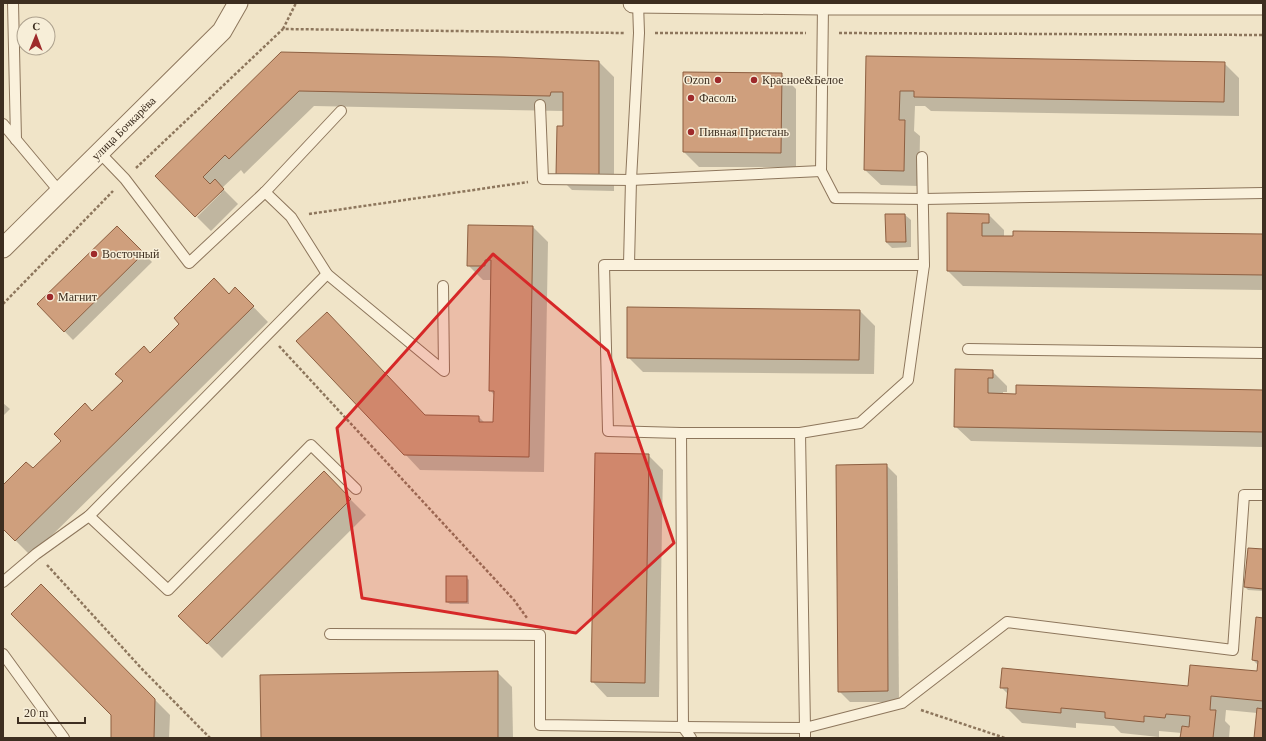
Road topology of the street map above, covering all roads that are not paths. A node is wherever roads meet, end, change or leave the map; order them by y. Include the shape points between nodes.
1 (13, 3) edge
2 (238, 3) edge
3 (633, 3) edge
4 (638, 3) edge
5 (823, 5) junction
6 (1263, 5) edge
7 (540, 105) dead end
8 (341, 110) dead end
9 (3, 124) edge
10 (16, 140) junction
11 (100, 153) junction
12 (922, 157) dead end
13 (821, 172) junction
14 (631, 180) junction
15 (59, 191) junction
16 (265, 192) junction
17 (1263, 193) edge
18 (924, 199) junction
19 (3, 248) edge
20 (629, 264) junction
21 (924, 265) junction
22 (327, 274) junction
23 (443, 286) dead end
24 (968, 349) dead end
25 (1263, 354) edge
26 (681, 433) junction
27 (800, 433) junction
28 (356, 489) dead end
29 (1263, 495) edge
30 (89, 516) junction
31 (3, 582) edge
32 (330, 634) dead end
33 (3, 654) edge
34 (683, 728) junction
35 (805, 733) edge
36 (64, 738) edge
37 (691, 738) edge

1 - 10 lane
2 - 11 street, улица Бочкарёва via 222,31
3 - 4 street
4 - 5 street
4 - 14 lane via 639,33
5 - 6 street
5 - 13 lane
7 - 14 lane via 543,179
8 - 16 lane
9 - 10 lane
10 - 15 lane
11 - 15 street, улица Бочкарёва
11 - 16 lane via 125,179 189,263
12 - 18 lane
13 - 14 lane
13 - 18 lane via 835,198
14 - 20 lane
15 - 19 street, улица Бочкарёва
16 - 22 lane via 291,217
17 - 18 lane
18 - 21 lane
20 - 21 lane
20 - 26 lane via 604,265 608,431
21 - 27 lane via 908,380 860,423
22 - 23 lane via 444,371
22 - 30 lane
24 - 25 lane
26 - 27 lane
26 - 34 lane
27 - 35 lane
28 - 30 lane via 311,445 168,590
29 - 35 lane via 1244,495 1233,650 1008,622 902,703
30 - 31 lane via 36,554
32 - 34 lane via 540,635 540,725
33 - 36 lane
34 - 35 lane
34 - 37 lane

